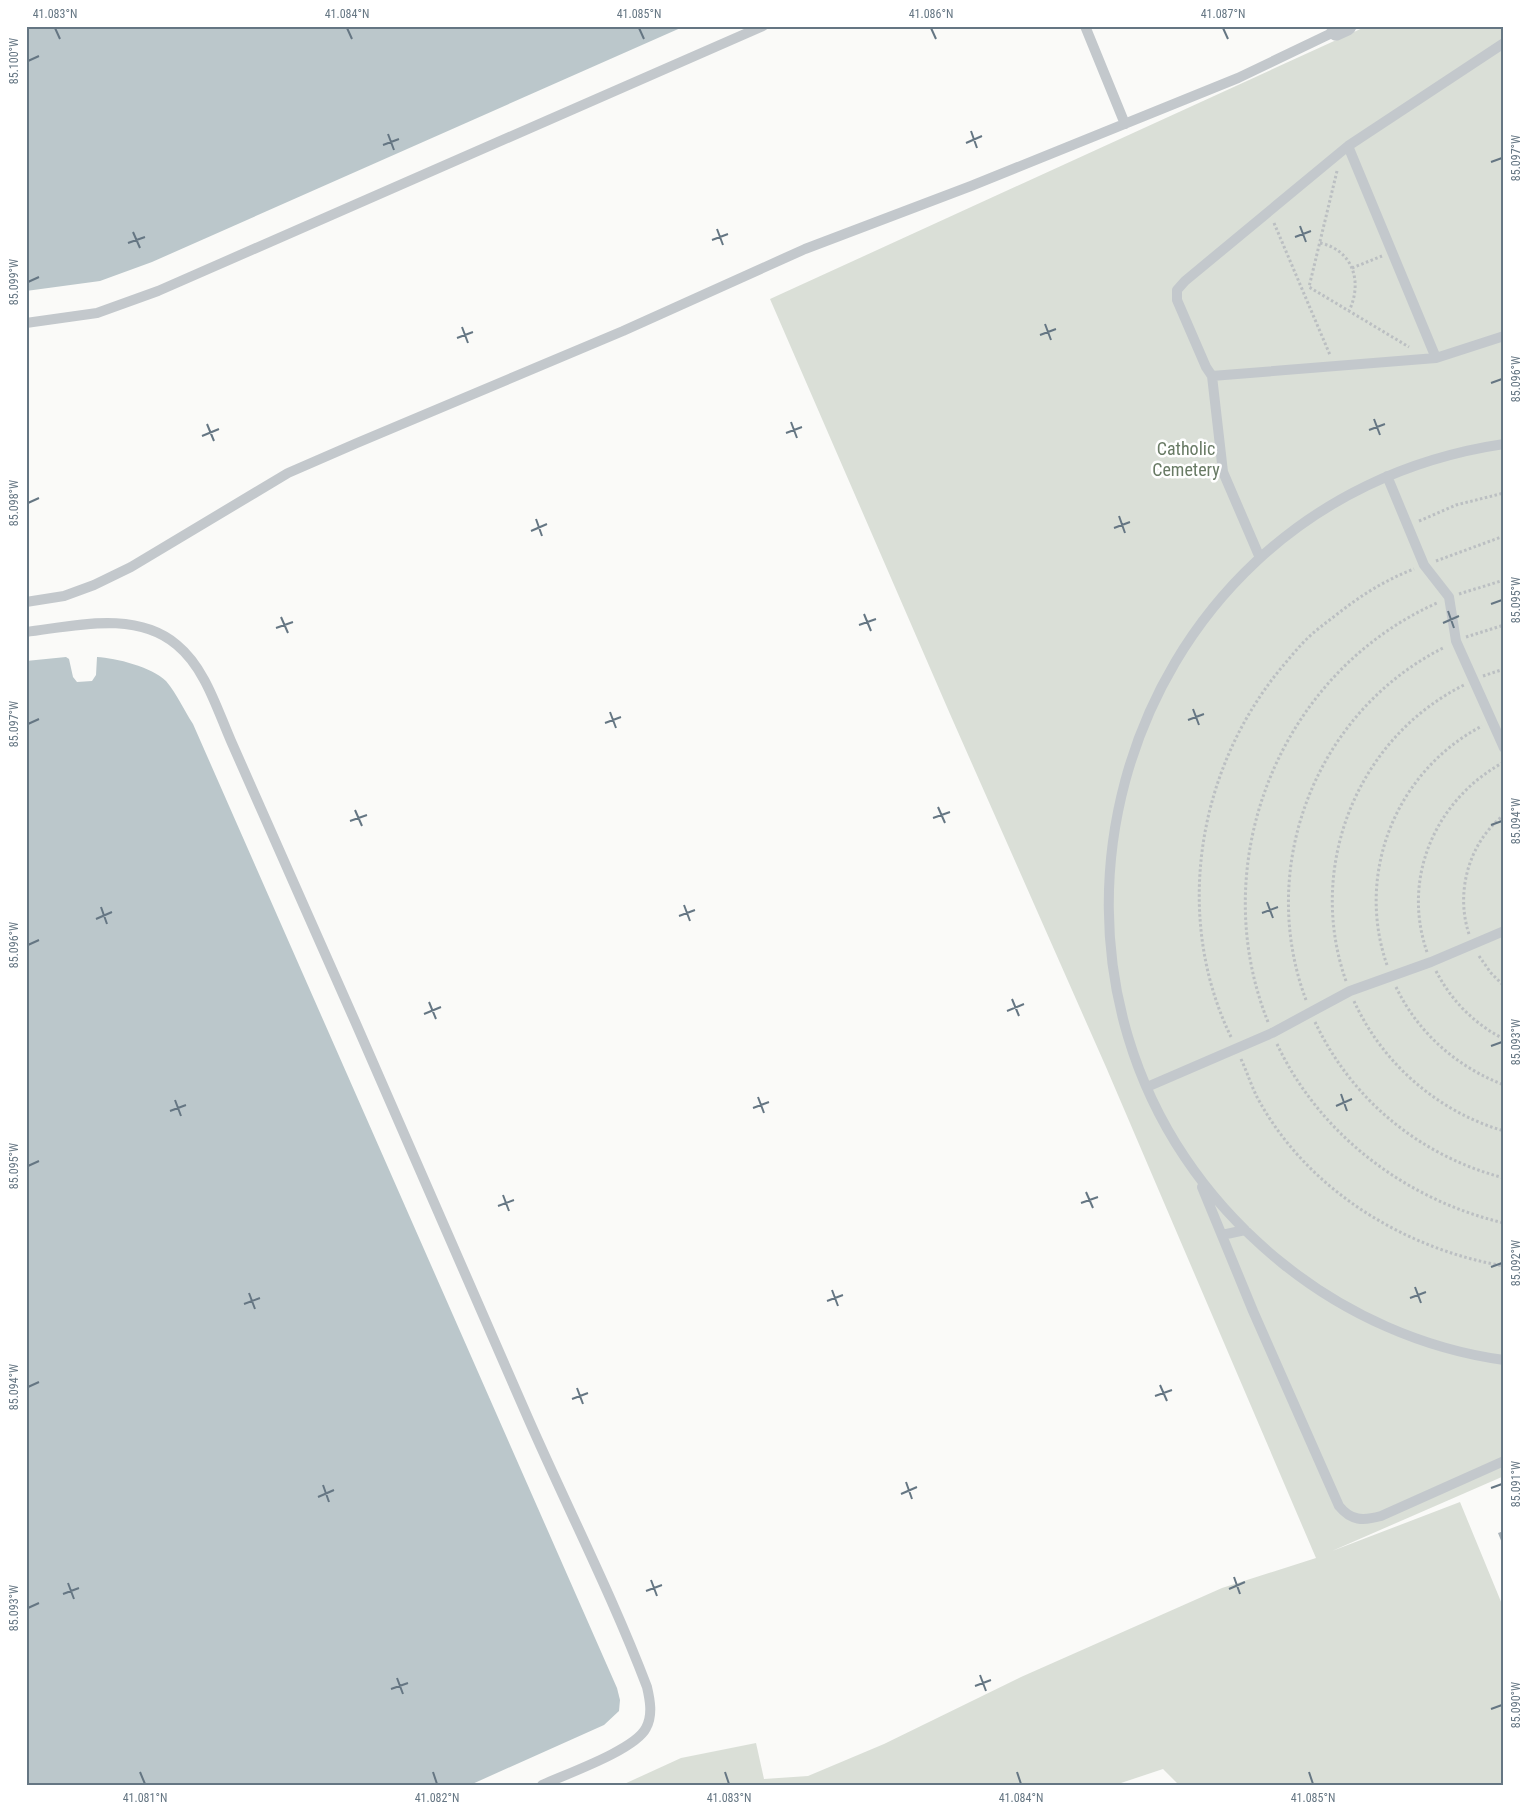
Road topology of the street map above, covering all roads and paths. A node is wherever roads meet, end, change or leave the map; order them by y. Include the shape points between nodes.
1 (763, 26) edge
2 (1084, 26) edge
3 (1341, 29) edge
4 (1504, 43) edge
5 (1125, 124) junction
6 (1345, 148) junction
7 (1269, 211) junction
8 (1320, 243) junction
9 (1392, 253) junction
10 (1352, 268) junction
11 (1309, 287) junction
12 (1302, 290) junction
13 (1349, 311) junction
14 (26, 323) edge
15 (1504, 336) edge
16 (1432, 358) junction
17 (1335, 367) junction
18 (1212, 376) junction
19 (1504, 444) edge
20 (1387, 476) junction
21 (1504, 493) edge
22 (1407, 526) junction
23 (1504, 536) edge
24 (1260, 558) junction
25 (1424, 565) junction
26 (1504, 580) edge
27 (1449, 597) junction
28 (26, 602) edge
29 (1504, 625) edge
30 (26, 632) edge
31 (1456, 641) junction
32 (1504, 668) edge
33 (1474, 680) junction
34 (1492, 721) junction
35 (1504, 748) edge
36 (1504, 762) edge
37 (1504, 815) edge
38 (1504, 931) edge
39 (1472, 944) junction
40 (1431, 962) junction
41 (1391, 977) junction
42 (1504, 986) edge
43 (1350, 991) junction
44 (1311, 1014) junction
45 (1272, 1033) junction
46 (1504, 1038) edge
47 (1236, 1048) junction
48 (1504, 1085) edge
49 (1147, 1087) junction
50 (1504, 1131) edge
51 (1196, 1172) junction
52 (1504, 1178) edge
53 (1504, 1223) edge
54 (1245, 1230) junction
55 (1222, 1234) junction
56 (1504, 1266) edge
57 (1504, 1360) edge
58 (1504, 1461) edge
59 (542, 1785) edge

1 - 14 lane via 158,292 97,313
2 - 5 lane
3 - 5 lane via 1238,78
4 - 6 lane
5 - 28 lane via 805,249 623,332 288,473 131,567 64,596
6 - 7 lane
6 - 8 path
6 - 9 lane
7 - 12 path
7 - 18 lane via 1177,290 1177,300
8 - 10 path via 1340,251
8 - 11 path
9 - 10 path
9 - 16 lane
10 - 13 path via 1356,288
11 - 12 path
11 - 13 path
12 - 17 path
13 - 16 path
15 - 16 lane
16 - 17 lane
17 - 18 lane
18 - 24 lane via 1223,472
19 - 20 lane via 1451,454
20 - 22 lane
20 - 24 lane via 1320,512
21 - 22 path via 1456,505
22 - 25 lane
23 - 25 path
24 - 49 lane via 1214,606 1170,670 1134,748 1118,804 1110,861 1110,948 1127,1033
25 - 27 lane
25 - 47 path via 1387,581 1317,629 1260,695 1228,754 1212,798 1205,830 1198,900 1202,943 1210,978
26 - 27 path
27 - 31 lane
27 - 45 path via 1389,629 1337,673 1295,727 1265,788 1248,854 1245,900 1252,967
29 - 31 path
30 - 59 lane via 106,624 148,627 180,647 208,689 647,1687 650,1713 646,1729 638,1738 626,1747
31 - 33 lane
31 - 44 path via 1410,667 1371,700 1338,740 1312,786 1296,835 1288,886 1292,947
32 - 33 path
33 - 34 lane
33 - 43 path via 1434,703 1398,733 1370,769 1349,810 1336,855 1332,901 1337,947
34 - 35 lane
34 - 41 path via 1449,747 1430,765 1404,798 1389,828 1378,869 1376,903 1381,945
36 - 40 path via 1472,782 1456,798 1436,828 1425,855 1418,898 1424,942
37 - 39 path via 1481,840 1468,868 1464,906
38 - 39 lane
39 - 40 lane
39 - 42 path
40 - 41 lane
40 - 46 path via 1457,1003 1474,1020
41 - 43 lane
41 - 48 path via 1411,1014 1439,1045 1472,1070
43 - 44 lane
43 - 50 path via 1378,1041 1416,1083 1463,1115
44 - 45 lane
44 - 52 path via 1345,1072 1391,1121 1448,1158
45 - 47 lane
45 - 53 path via 1310,1097 1334,1126 1367,1157 1403,1183 1430,1197 1464,1212
47 - 49 lane
47 - 56 path via 1258,1099 1274,1123 1307,1164 1334,1190 1410,1237 1462,1257
49 - 51 lane
51 - 54 lane
51 - 55 lane
54 - 55 lane
54 - 57 lane via 1312,1285 1373,1320 1431,1343
55 - 58 lane via 1275,1362 1339,1506 1346,1514 1365,1521 1381,1516

